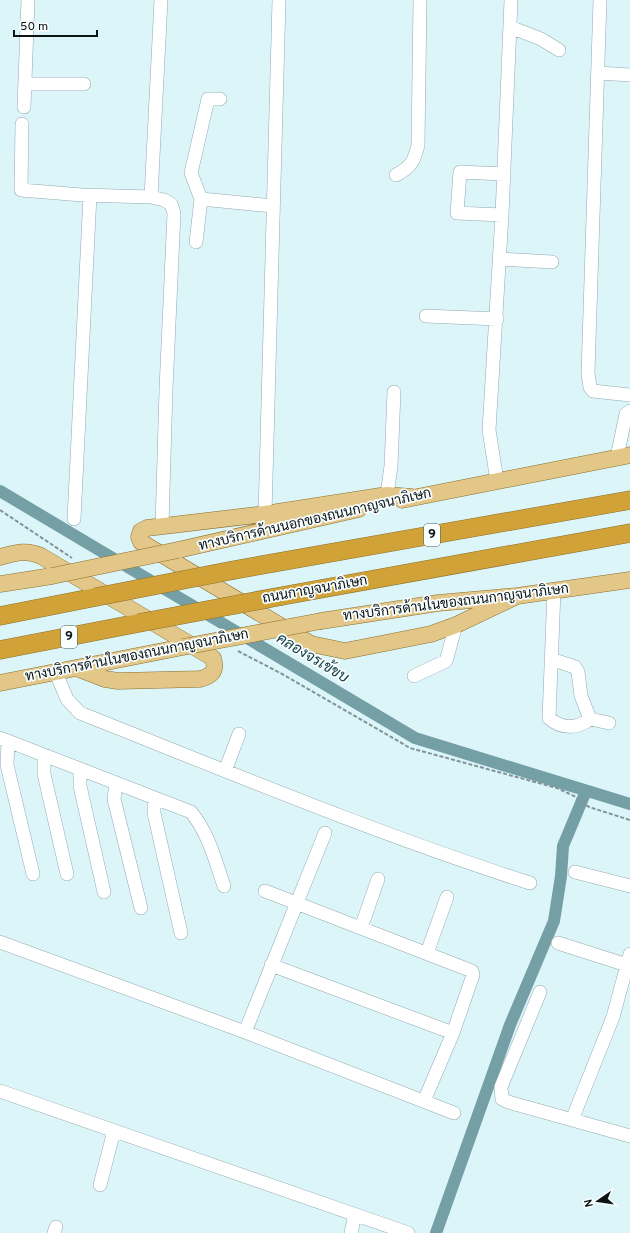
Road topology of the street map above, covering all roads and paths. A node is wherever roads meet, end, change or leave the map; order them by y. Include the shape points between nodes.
1 (28, 0) edge
2 (161, 0) edge
3 (279, 0) edge
4 (420, 0) edge
5 (511, 0) edge
6 (600, 0) edge
7 (510, 27) junction
8 (558, 50) dead end
9 (599, 73) junction
10 (630, 75) edge
11 (25, 84) junction
12 (84, 84) dead end
13 (220, 99) dead end
14 (24, 107) dead end
15 (22, 124) dead end
16 (504, 174) junction
17 (396, 175) dead end
18 (90, 195) junction
19 (151, 197) junction
20 (201, 199) junction
21 (273, 206) junction
22 (502, 215) junction
23 (196, 242) dead end
24 (500, 259) junction
25 (552, 262) dead end
26 (426, 316) dead end
27 (497, 319) junction
28 (394, 392) dead end
29 (630, 395) edge
30 (630, 411) edge
31 (624, 456) edge
32 (497, 481) junction
33 (387, 495) junction
34 (412, 497) junction
35 (630, 500) edge
36 (0, 510) edge
37 (265, 514) junction
38 (74, 518) dead end
39 (162, 526) junction
40 (630, 533) edge
41 (0, 557) edge
42 (79, 561) dead end
43 (630, 580) edge
44 (0, 584) edge
45 (554, 592) junction
46 (517, 596) junction
47 (0, 616) edge
48 (456, 625) junction
49 (0, 650) edge
50 (238, 650) dead end
51 (551, 659) junction
52 (79, 669) junction
53 (56, 673) junction
54 (414, 676) dead end
55 (0, 683) edge
56 (590, 718) junction
57 (609, 723) dead end
58 (239, 734) dead end
59 (4, 740) edge
60 (44, 755) junction
61 (80, 769) junction
62 (225, 770) junction
63 (116, 783) junction
64 (154, 798) junction
65 (630, 820) edge
66 (325, 832) dead end
67 (575, 872) dead end
68 (33, 874) dead end
69 (67, 874) dead end
70 (378, 879) dead end
71 (530, 883) dead end
72 (224, 886) dead end
73 (630, 886) edge
74 (264, 891) dead end
75 (104, 892) dead end
76 (447, 897) dead end
77 (296, 904) junction
78 (141, 908) dead end
79 (361, 928) junction
80 (181, 933) dead end
81 (0, 942) edge
82 (558, 943) dead end
83 (427, 953) junction
84 (629, 960) edge
85 (271, 965) junction
86 (540, 992) dead end
87 (245, 1032) junction
88 (453, 1033) junction
89 (0, 1091) edge
90 (424, 1100) junction
91 (454, 1113) dead end
92 (572, 1120) junction
93 (114, 1131) junction
94 (630, 1136) edge
95 (100, 1185) dead end
96 (355, 1215) junction
97 (350, 1233) edge
98 (408, 1233) edge

1 - 11 street
2 - 19 street
3 - 21 street
4 - 17 street via 418,145 414,161 406,170
5 - 7 street
6 - 9 street
7 - 8 street via 541,39
7 - 16 street
9 - 10 street
9 - 29 street via 588,372 593,391
11 - 12 street
11 - 14 street
13 - 20 street via 208,99 190,173
15 - 18 street via 21,190
16 - 22 street
16 - 22 street via 460,172 457,213
18 - 19 street
18 - 38 street
19 - 39 street via 171,204 174,213
20 - 21 street
20 - 23 street
21 - 37 street
22 - 24 street
24 - 25 street
24 - 27 street
26 - 27 street
27 - 32 street via 489,430
28 - 33 street via 391,466
30 - 31 street via 626,414
31 - 32 main road, ทางบริการด้านนอกของถนนกาญจนาภิเษก
32 - 34 main road, ทางบริการด้านนอกของถนนกาญจนาภิเษก
33 - 34 main road
33 - 37 main road
34 - 44 main road, ทางบริการด้านนอกของถนนกาญจนาภิเษก, bridge via 178,550
35 - 47 highway, 9, bridge via 234,570
36 - 42 path
37 - 39 main road
39 - 48 main road via 141,531 141,542 312,644 345,651 431,634
40 - 49 highway, ถนนกาญจนาภิเษก / 9, bridge
41 - 52 main road via 24,551 41,556 213,658 215,664 212,675 200,679 118,681
43 - 45 main road, ทางบริการด้านในของถนนกาญจนาภิเษก
45 - 46 main road, ทางบริการด้านในของถนนกาญจนาภิเษก
45 - 51 street
46 - 48 main road
46 - 52 main road, ทางบริการด้านในของถนนกาญจนาภิเษก, bridge via 430,604 321,621
48 - 54 street via 446,661
50 - 65 path via 410,748 556,788 574,796 589,808
51 - 56 street via 575,667 578,672 580,696
51 - 56 street via 549,718 555,724 571,727 583,724
52 - 53 main road, ทางบริการด้านในของถนนกาญจนาภิเษก
53 - 55 main road, ทางบริการด้านในของถนนกาญจนาภิเษก
53 - 62 street via 67,699 80,713
56 - 57 street
58 - 62 street
59 - 60 street
59 - 68 street via 7,765
60 - 61 street
60 - 69 street via 44,774
61 - 63 street
61 - 75 street via 80,786
62 - 71 street via 451,858
63 - 64 street
63 - 78 street via 114,798
64 - 72 street via 191,812 201,824 209,839
64 - 80 street via 154,813
66 - 77 street
67 - 73 street
70 - 79 street
74 - 77 street
76 - 83 street
77 - 79 street
77 - 85 street
79 - 83 street
81 - 87 street
82 - 84 street
83 - 88 street via 472,971 473,975
84 - 92 street via 612,1016
85 - 87 street
85 - 88 street
86 - 92 street via 501,1087 502,1099
87 - 90 street
88 - 90 street
89 - 93 street
90 - 91 street
92 - 94 street
93 - 95 street
93 - 96 street
96 - 97 street
96 - 98 street

